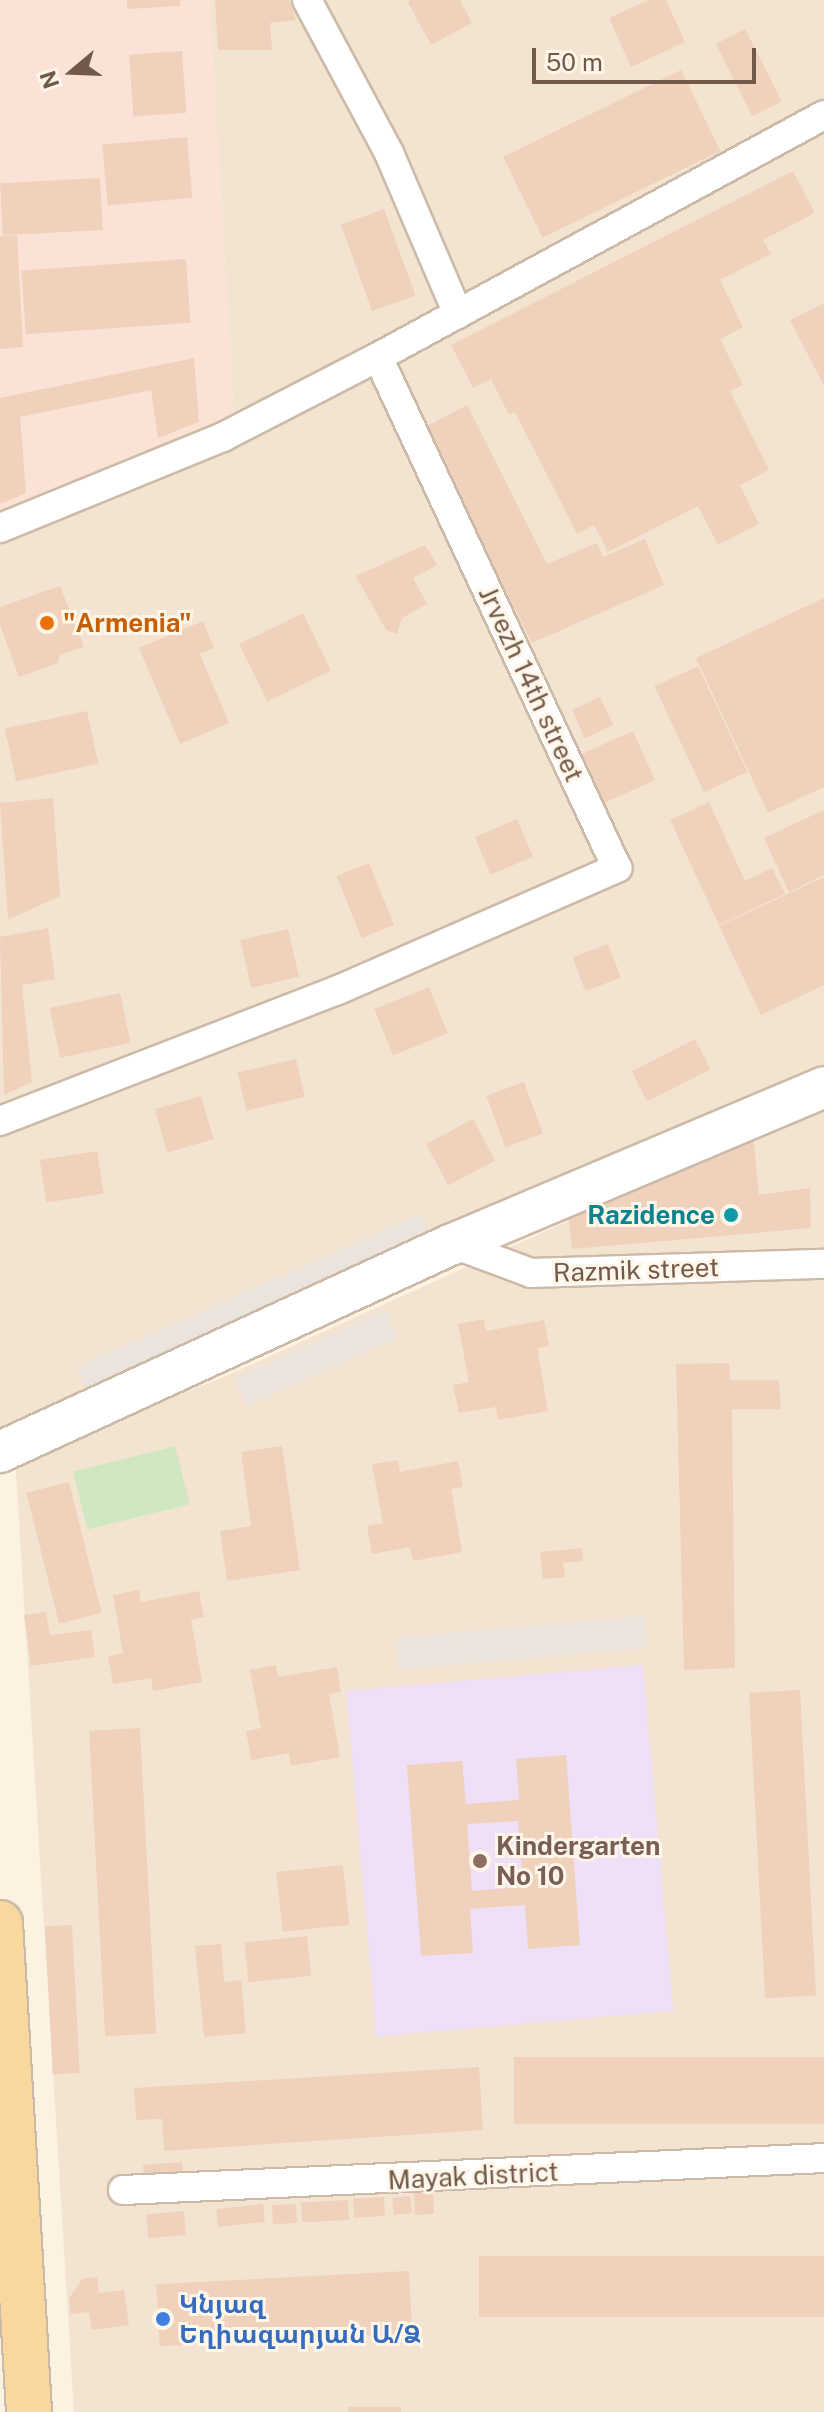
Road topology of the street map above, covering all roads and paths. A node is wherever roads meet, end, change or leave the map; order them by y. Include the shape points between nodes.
1 (307, 0) edge
2 (824, 115) edge
3 (458, 314) junction
4 (378, 357) junction
5 (0, 528) edge
6 (824, 1087) edge
7 (0, 1121) edge
8 (453, 1244) junction
9 (824, 1264) edge
10 (0, 1452) edge
11 (0, 1923) edge
12 (824, 2158) edge
13 (123, 2190) dead end
14 (9, 2214) edge
15 (0, 2345) edge
16 (3, 2412) edge
17 (29, 2412) edge

1 - 3 street via 389,153
2 - 3 street
3 - 4 street
4 - 5 street via 223,437
4 - 7 street, Jrvezh 14th street via 617,868 338,990
6 - 8 street
8 - 9 street, Razmik street via 531,1273
8 - 10 street
11 - 14 main road
12 - 13 street, Mayak district
14 - 17 main road
15 - 16 main road

